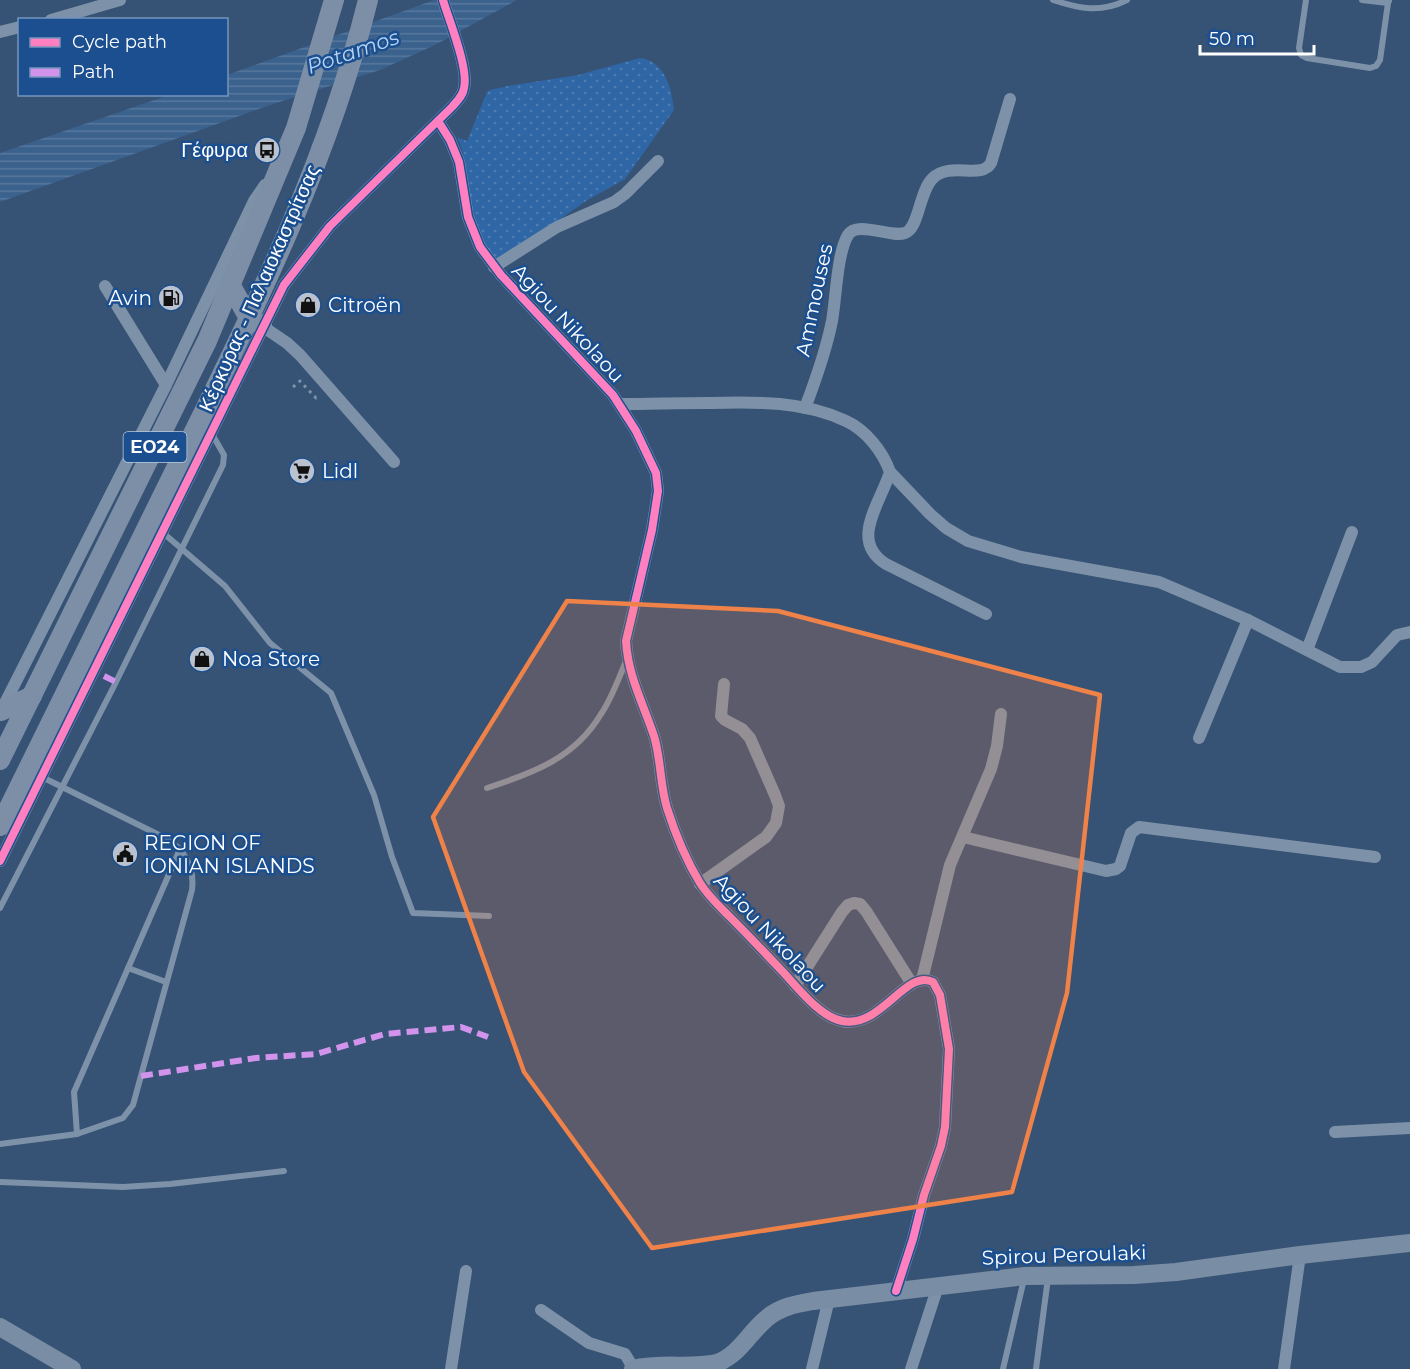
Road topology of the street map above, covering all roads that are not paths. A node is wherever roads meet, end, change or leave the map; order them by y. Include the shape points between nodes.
1 (120, 0) edge
2 (334, 0) edge
3 (443, 0) edge
4 (1053, 0) edge
5 (1127, 0) edge
6 (1306, 0) edge
7 (1362, 0) edge
8 (1388, 2) edge
9 (366, 7) edge
10 (58, 18) edge
11 (18, 28) edge
12 (0, 32) edge
13 (1010, 99) dead end
14 (438, 121) junction
15 (284, 156) junction
16 (658, 161) dead end
17 (494, 267) junction
18 (105, 286) dead end
19 (231, 286) junction
20 (256, 322) junction
21 (166, 385) junction
22 (619, 404) junction
23 (805, 408) junction
24 (207, 424) junction
25 (394, 462) dead end
26 (890, 472) junction
27 (162, 531) junction
28 (1352, 532) dead end
29 (182, 549) junction
30 (986, 614) dead end
31 (1248, 620) junction
32 (1410, 632) edge
33 (1307, 650) junction
34 (627, 659) junction
35 (724, 684) dead end
36 (32, 696) junction
37 (1, 712) edge
38 (1001, 714) dead end
39 (1199, 738) dead end
40 (39, 747) junction
41 (0, 760) edge
42 (42, 777) junction
43 (62, 787) junction
44 (487, 788) dead end
45 (0, 826) edge
46 (963, 837) junction
47 (180, 849) junction
48 (1375, 857) dead end
49 (0, 861) edge
50 (700, 884) junction
51 (0, 908) edge
52 (489, 916) dead end
53 (128, 968) junction
54 (166, 982) junction
55 (917, 982) junction
56 (795, 986) junction
57 (1410, 1128) edge
58 (1335, 1132) dead end
59 (76, 1134) junction
60 (0, 1144) edge
61 (284, 1171) dead end
62 (0, 1182) edge
63 (1410, 1244) edge
64 (1300, 1255) junction
65 (466, 1271) dead end
66 (1048, 1274) junction
67 (1025, 1276) junction
68 (938, 1286) junction
69 (896, 1291) junction
70 (829, 1299) junction
71 (541, 1310) dead end
72 (0, 1327) edge
73 (72, 1369) edge
74 (451, 1369) edge
75 (634, 1369) edge
76 (812, 1369) edge
77 (911, 1369) edge
78 (1004, 1369) edge
79 (1036, 1369) edge
80 (1284, 1369) edge

1 - 10 street
2 - 15 main road, Κέρκυρας - Παλαιοκαστρίτσας / ΕΟ24
3 - 14 street via 464,70 464,89
4 - 5 lane via 1097,10
6 - 8 lane via 1301,55 1370,68 1380,60
7 - 8 lane
9 - 20 main road, Κέρκυρας - Παλαιοκαστρίτσας / ΕΟ24 via 332,121
11 - 12 street
13 - 23 street, Ammouses via 986,169 956,169 934,176 908,232 861,229 848,235 826,349
14 - 17 street, Agiou Nikolaou via 459,162 472,230
14 - 20 street via 330,226
15 - 19 main road, Κέρκυρας - Παλαιοκαστρίτσας / ΕΟ24
15 - 21 street via 254,201
16 - 17 street via 614,202 556,227
17 - 22 street, Agiou Nikolaou
18 - 21 street
19 - 20 main road
19 - 36 main road, Κέρκυρας - Παλαιοκαστρίτσας / ΕΟ24
20 - 24 main road, Κέρκυρας - Παλαιοκαστρίτσας / ΕΟ24
20 - 25 street via 300,355
21 - 37 street
22 - 23 street via 768,402
22 - 34 street, Agiou Nikolaou via 645,446 658,481 652,530 626,641
23 - 26 street via 847,421 865,434
24 - 27 street
24 - 29 lane via 223,452 224,462
24 - 40 main road, Κέρκυρας - Παλαιοκαστρίτσας / ΕΟ24
26 - 30 street via 868,529 871,551 886,564
26 - 31 street via 930,514 968,541 1021,557 1159,582
27 - 29 lane
27 - 42 street
28 - 33 street
29 - 43 lane
29 - 52 lane via 225,586 270,643 331,693 374,795 413,913
31 - 33 street
31 - 39 street
32 - 33 street via 1397,635 1372,662 1361,667 1340,667
34 - 44 lane via 602,713 570,750 531,774
34 - 50 street, Agiou Nikolaou via 655,739 666,805
35 - 50 street via 721,716 750,738 779,807 776,823 766,837
36 - 37 main road
36 - 41 main road, Κέρκυρας - Παλαιοκαστρίτσας / ΕΟ24
38 - 46 street via 991,770
40 - 42 lane
40 - 45 main road, Κέρκυρας - Παλαιοκαστρίτσας / ΕΟ24
42 - 43 lane
42 - 49 street
43 - 47 lane
43 - 51 lane
46 - 48 street via 1111,871 1120,866 1131,833 1139,827
46 - 55 street via 950,865
47 - 53 lane
47 - 54 lane via 191,866 192,890
50 - 56 street, Agiou Nikolaou
53 - 54 lane
53 - 59 lane via 74,1092
54 - 59 lane via 131,1109 123,1118
55 - 56 street, Agiou Nikolaou via 874,1015 846,1022 827,1014
55 - 56 street via 866,911 854,903 842,912
55 - 69 street via 933,982 940,995 950,1049 949,1080 941,1146
57 - 58 street
59 - 60 lane
61 - 62 lane via 123,1187
63 - 64 street, Spirou Peroulaki
64 - 66 street, Spirou Peroulaki via 1155,1274
64 - 80 street
65 - 74 street
66 - 67 street, Spirou Peroulaki
66 - 79 lane
67 - 68 street, Spirou Peroulaki
67 - 78 lane
68 - 69 street, Spirou Peroulaki
68 - 77 street
69 - 70 street, Spirou Peroulaki
70 - 75 street, Spirou Peroulaki via 789,1305 766,1318 731,1355 717,1362
70 - 76 street
71 - 75 street via 589,1343 625,1354
72 - 73 street

